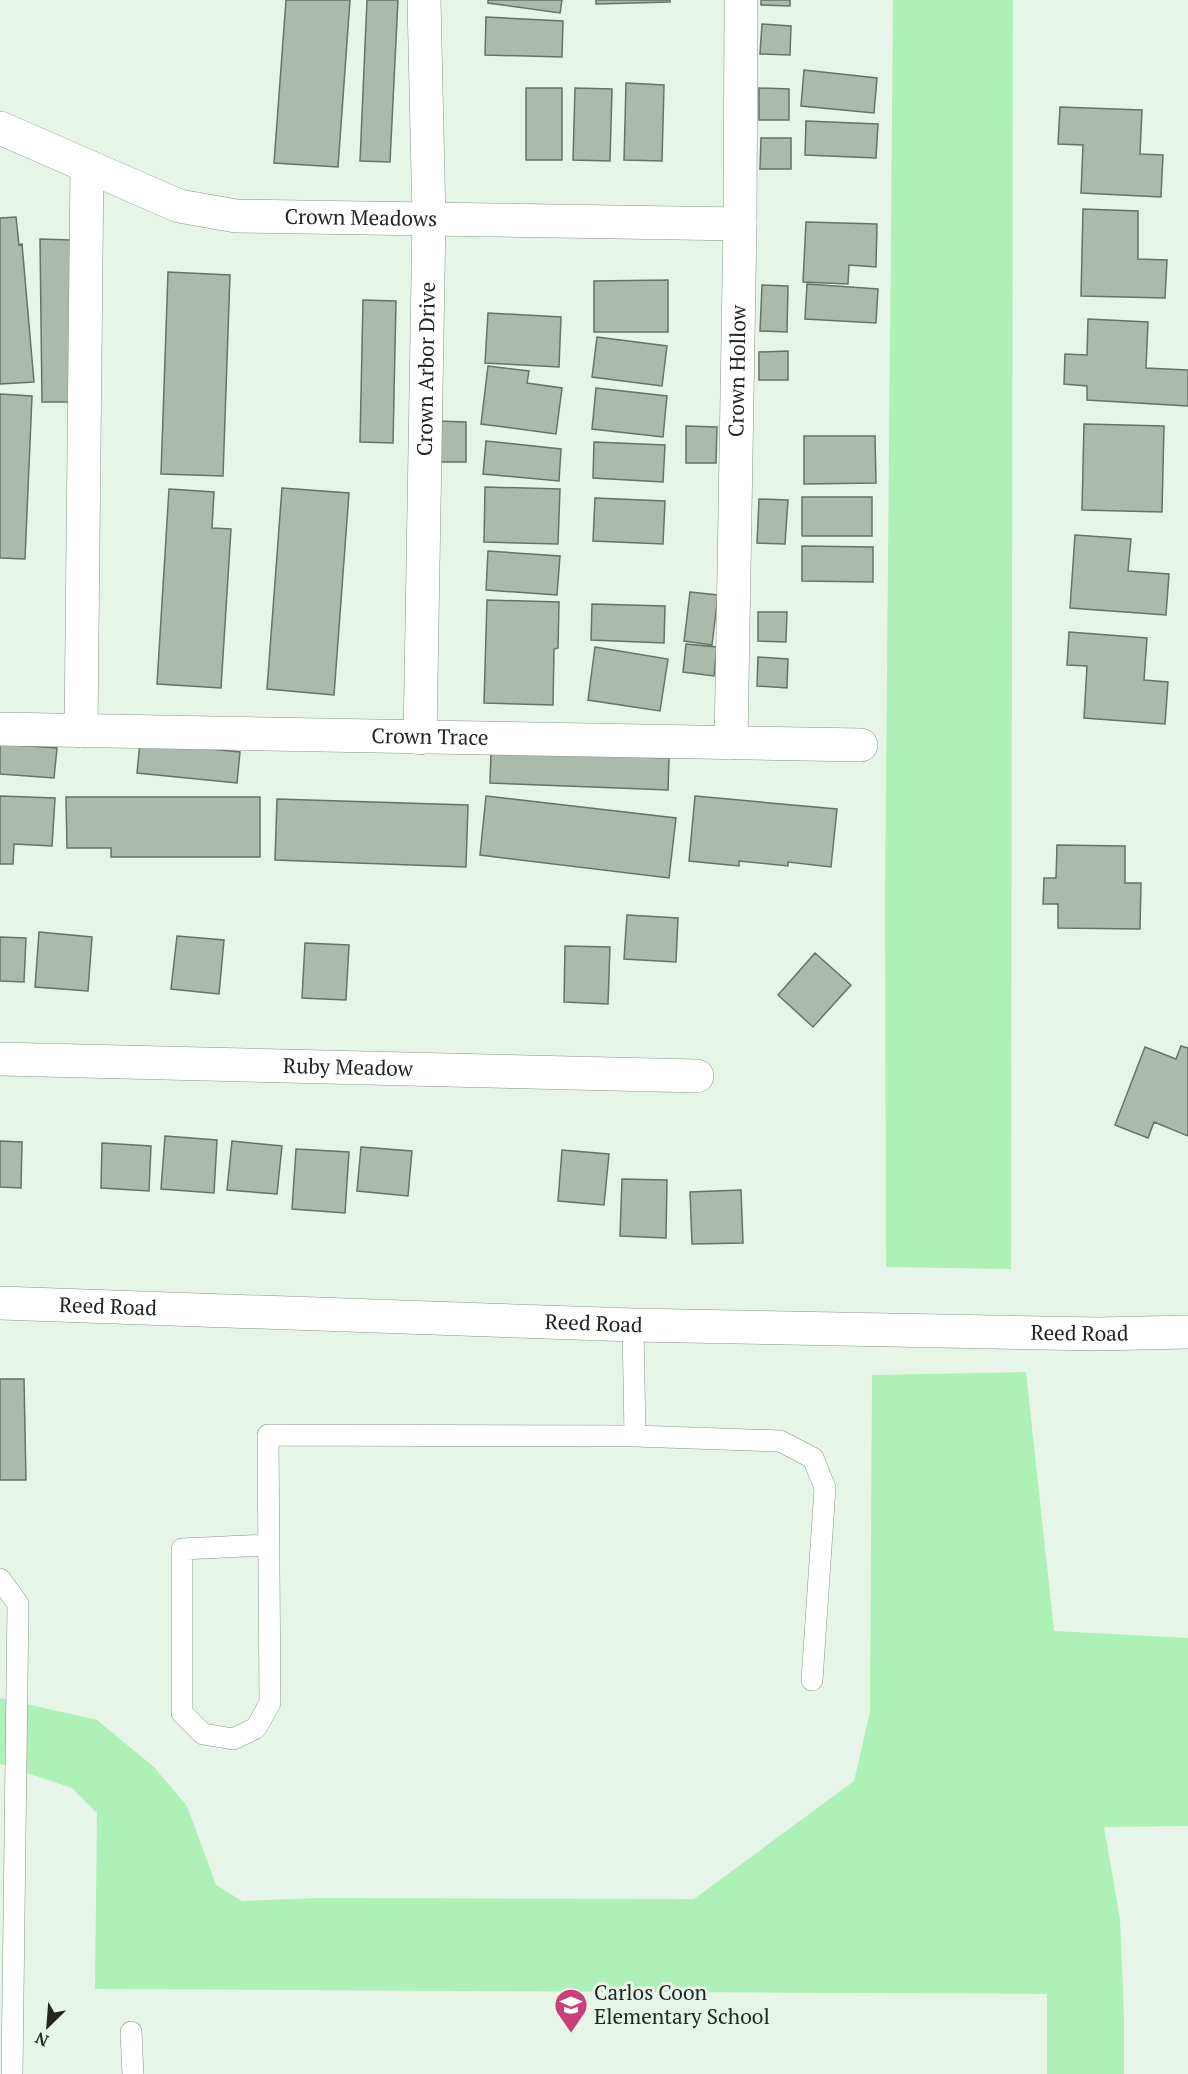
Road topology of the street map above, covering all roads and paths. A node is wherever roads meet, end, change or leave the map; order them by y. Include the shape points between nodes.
1 (424, 0) edge
2 (741, 0) edge
3 (0, 128) edge
4 (87, 166) junction
5 (429, 219) junction
6 (740, 224) junction
7 (0, 729) edge
8 (81, 731) junction
9 (420, 738) junction
10 (731, 743) junction
11 (861, 745) dead end
12 (0, 1059) edge
13 (697, 1076) dead end
14 (0, 1303) edge
15 (633, 1325) junction
16 (1188, 1332) edge
17 (635, 1436) junction
18 (269, 1545) junction
19 (0, 1579) edge
20 (812, 1680) dead end
21 (131, 2032) dead end
22 (12, 2074) edge
23 (133, 2074) edge

1 - 5 street, Crown Arbor Drive
2 - 6 street, Crown Hollow
3 - 4 street, Crown Meadows
4 - 5 street, Crown Meadows via 179,206 237,216
4 - 8 street
5 - 6 street, Crown Meadows
5 - 9 street, Crown Arbor Drive
6 - 10 street, Crown Hollow
7 - 8 street, Crown Trace
8 - 9 street, Crown Trace
9 - 10 street, Crown Trace
10 - 11 street, Crown Trace
12 - 13 street, Ruby Meadow
14 - 15 street, Reed Road
15 - 16 street, Reed Road via 1098,1334
15 - 17 lane
17 - 18 lane via 268,1435
17 - 20 lane via 780,1442 813,1458 825,1488
18 - 18 lane via 270,1703 256,1728 233,1739 203,1734 182,1713 182,1549
19 - 22 lane via 18,1604
21 - 23 lane

